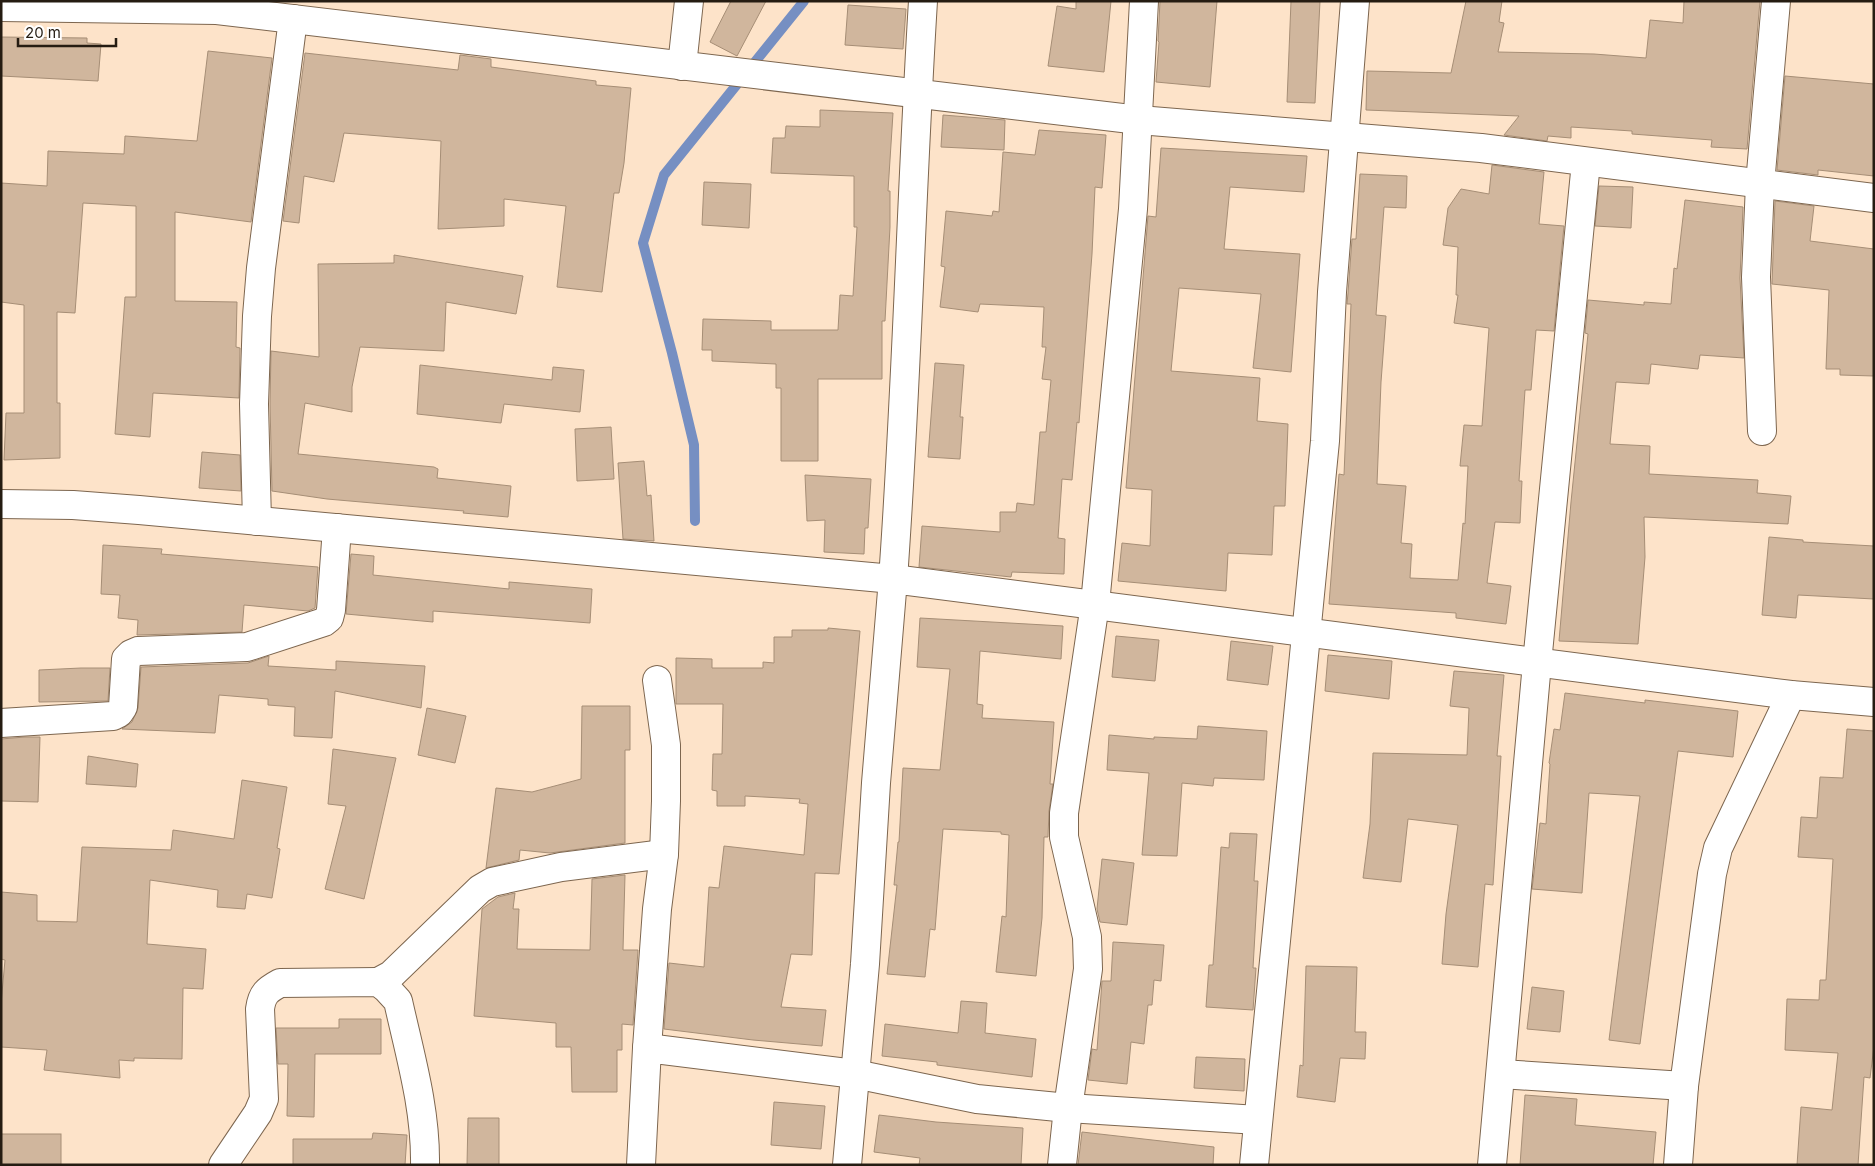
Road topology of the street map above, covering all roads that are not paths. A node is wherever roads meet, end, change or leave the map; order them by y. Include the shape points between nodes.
1 (689, 1) edge
2 (923, 1) edge
3 (1144, 1) edge
4 (1355, 1) edge
5 (1776, 1) edge
6 (218, 6) edge
7 (1, 7) edge
8 (293, 19) junction
9 (682, 66) junction
10 (917, 93) junction
11 (1139, 120) junction
12 (1343, 137) junction
13 (1586, 162) junction
14 (1760, 184) junction
15 (1874, 198) edge
16 (1762, 431) dead end
17 (1, 504) edge
18 (257, 521) junction
19 (337, 528) junction
20 (893, 580) junction
21 (1095, 604) junction
22 (1306, 632) junction
23 (1537, 662) junction
24 (657, 680) dead end
25 (1791, 695) junction
26 (1874, 702) edge
27 (1, 722) edge
28 (664, 854) junction
29 (378, 982) junction
30 (647, 1048) junction
31 (855, 1074) junction
32 (1501, 1074) junction
33 (1684, 1086) junction
34 (1068, 1108) junction
35 (1258, 1120) junction
36 (223, 1165) edge
37 (426, 1165) edge
38 (642, 1165) edge
39 (847, 1165) edge
40 (1062, 1165) edge
41 (1254, 1165) edge
42 (1492, 1165) edge
43 (1678, 1165) edge

1 - 9 street
2 - 10 street
3 - 11 street
4 - 12 street
5 - 14 street
6 - 7 street
6 - 8 street
8 - 9 street
8 - 18 street via 257,316 254,404
9 - 10 street
10 - 11 street
10 - 20 street via 902,450
11 - 12 street
11 - 21 street
12 - 13 street via 1481,148
12 - 22 street via 1325,441
13 - 14 street
13 - 23 street
14 - 15 street
14 - 16 street via 1756,277
17 - 18 street via 72,504
18 - 19 street
19 - 20 street
19 - 27 street via 331,610 324,622 248,647 138,651 131,654 126,659 123,707 113,716
20 - 21 street
20 - 31 street
21 - 22 street
21 - 34 street via 1064,813 1064,837 1087,937 1088,969
22 - 23 street
22 - 35 street
23 - 25 street
23 - 32 street
24 - 28 street via 666,745
25 - 26 street
25 - 33 street via 1718,848
28 - 29 street via 561,867 492,882 480,889 391,975
28 - 30 street
29 - 36 street via 280,983 267,990 260,1009 264,1099
29 - 37 street via 398,1000 426,1136
30 - 31 street
30 - 38 street
31 - 34 street via 977,1099
31 - 39 street
32 - 33 street
32 - 42 street
33 - 43 street
34 - 35 street
34 - 40 street
35 - 41 street

